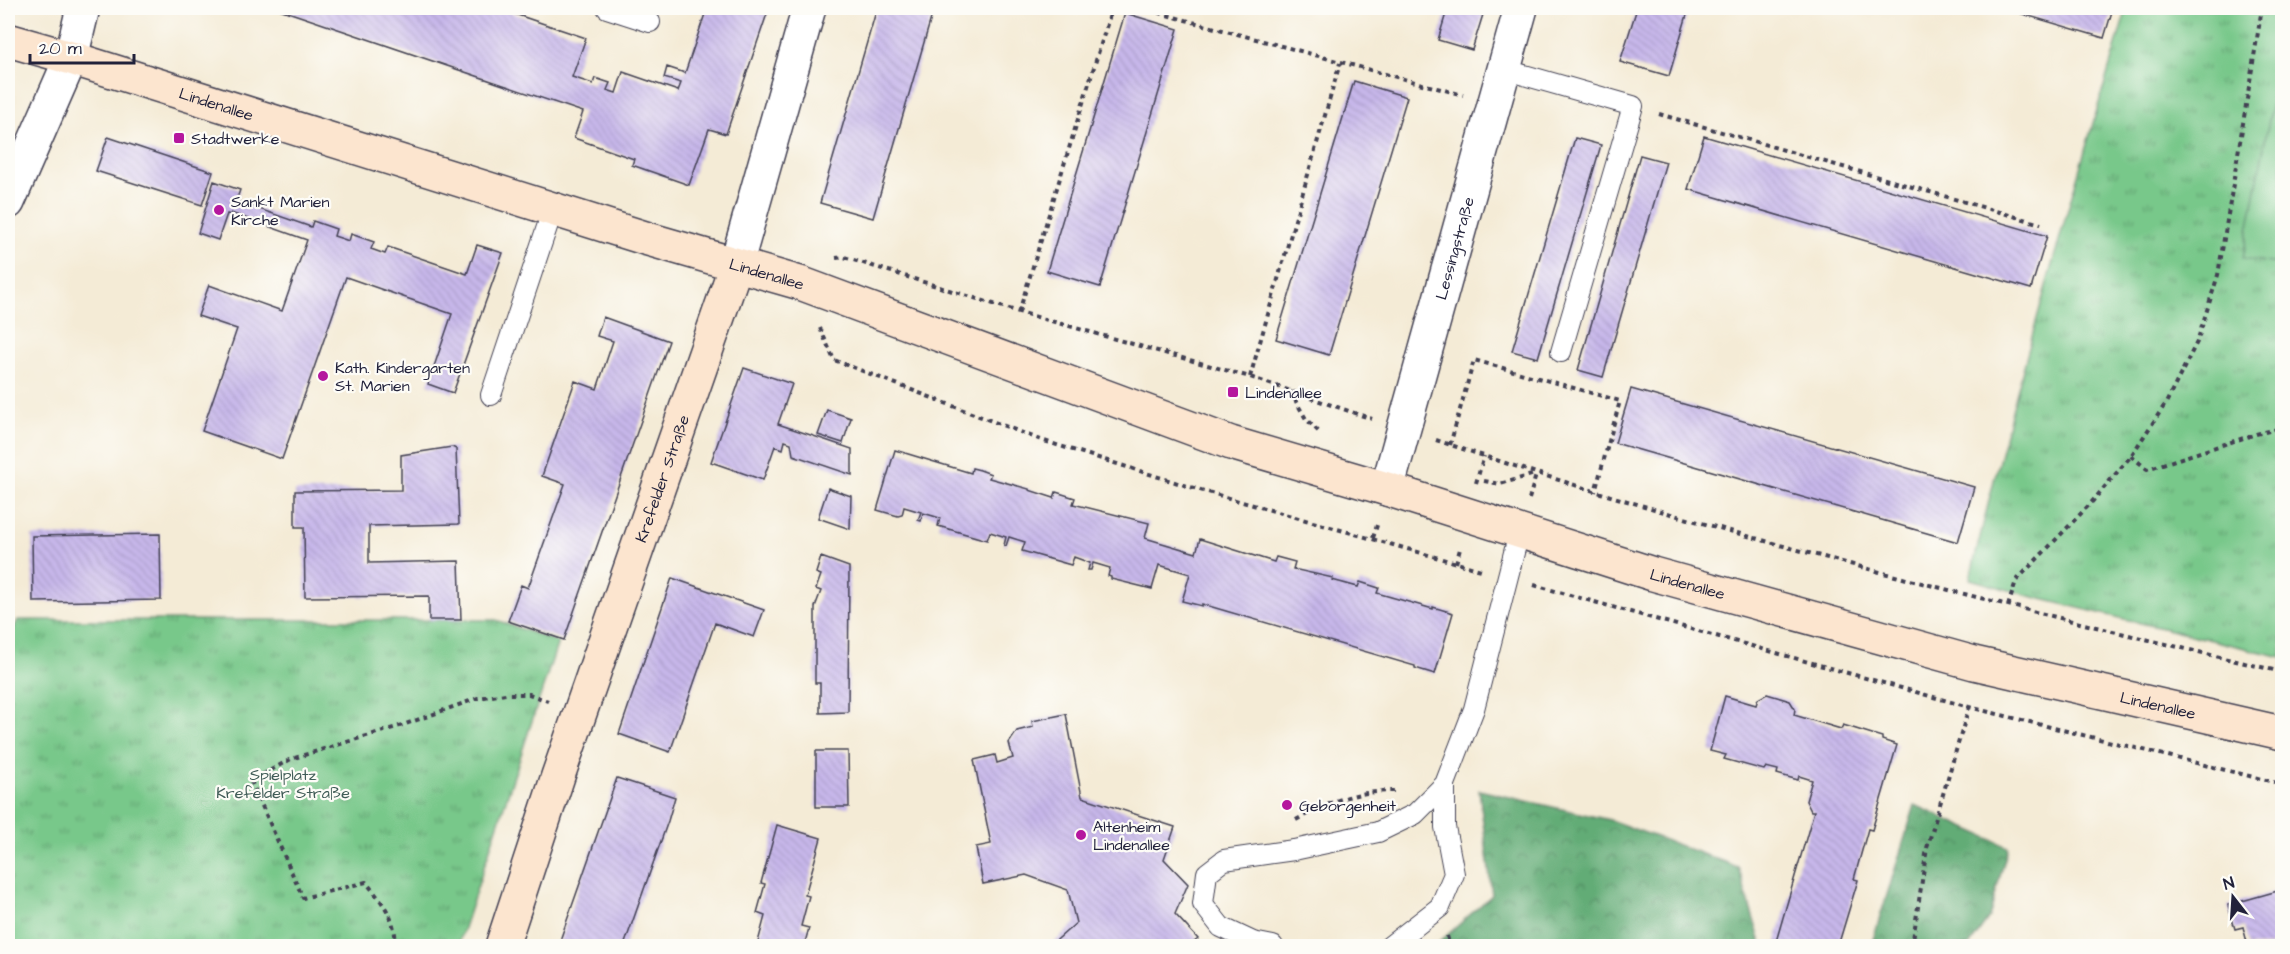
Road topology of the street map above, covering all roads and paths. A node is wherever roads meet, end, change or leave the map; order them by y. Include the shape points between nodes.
1 (83, 8) edge
2 (607, 8) edge
3 (809, 8) edge
4 (1112, 8) edge
5 (1141, 8) edge
6 (1521, 8) edge
7 (2262, 8) edge
8 (650, 22) dead end
9 (8, 40) edge
10 (71, 58) junction
11 (1340, 63) junction
12 (1503, 69) junction
13 (1493, 103) junction
14 (1633, 106) junction
15 (8, 202) edge
16 (553, 209) junction
17 (2041, 224) dead end
18 (833, 258) dead end
19 (736, 265) junction
20 (1019, 312) junction
21 (1561, 352) dead end
22 (1250, 377) junction
23 (1290, 391) dead end
24 (491, 395) dead end
25 (2283, 428) edge
26 (1450, 445) dead end
27 (2131, 456) junction
28 (1536, 474) dead end
29 (1387, 489) junction
30 (1595, 492) junction
31 (1519, 533) junction
32 (2008, 606) junction
33 (2283, 672) edge
34 (1969, 707) dead end
35 (580, 711) junction
36 (2283, 733) edge
37 (1445, 784) junction
38 (396, 946) edge
39 (502, 946) edge
40 (1273, 946) edge
41 (1390, 946) edge
42 (1912, 946) edge

1 - 10 street
2 - 8 lane
3 - 19 street, Krefelder Straße
4 - 20 path
5 - 11 path
6 - 12 street, Lessingstraße
7 - 27 path via 2218,275 2197,342 2166,404
9 - 10 street, Lindenallee
10 - 15 street
10 - 16 street, Lindenallee
11 - 13 path
11 - 22 path
12 - 13 street, Lessingstraße
12 - 14 lane
13 - 29 street, Lessingstraße
14 - 17 path
14 - 21 lane
16 - 19 street, Lindenallee
16 - 24 lane
18 - 20 path via 844,258
19 - 29 street, Lindenallee via 800,283 1231,443
19 - 35 street, Krefelder Straße
20 - 22 path
22 - 23 path
25 - 27 path via 2147,469
26 - 30 path via 1474,360 1620,401
27 - 32 path via 2016,581
28 - 30 path
29 - 31 street, Lindenallee
30 - 32 path
31 - 36 street, Lindenallee via 1974,663
31 - 37 lane via 1474,709
32 - 33 path
34 - 42 path via 1927,848
35 - 38 path via 529,694 478,698 291,759 251,781 303,898 366,882 389,911
35 - 39 street, Krefelder Straße
37 - 40 lane via 1415,814 1378,832 1224,860 1207,873 1203,904 1221,927 1253,942
37 - 41 lane via 1444,827 1454,874 1440,907

